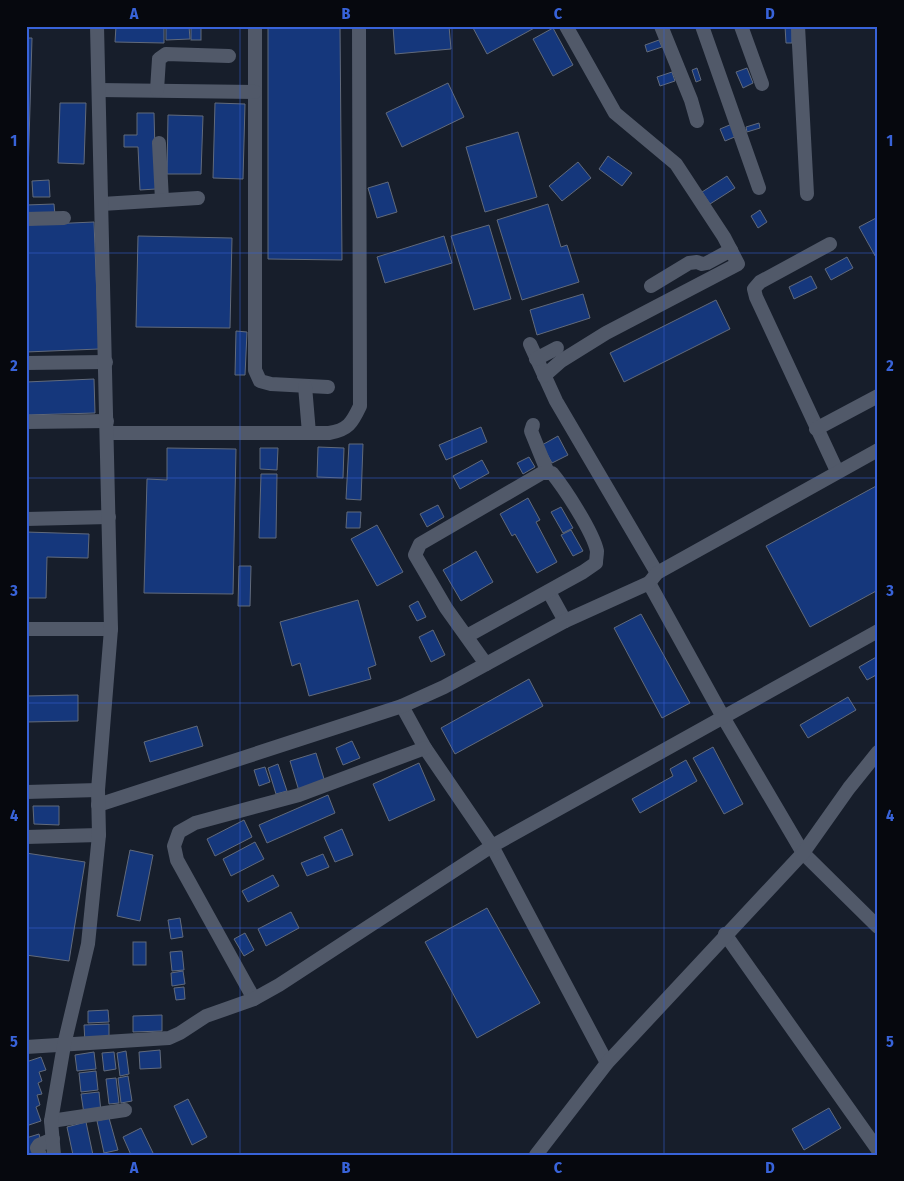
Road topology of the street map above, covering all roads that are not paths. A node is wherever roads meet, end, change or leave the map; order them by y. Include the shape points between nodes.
1 (97, 26) edge
2 (256, 26) edge
3 (359, 26) edge
4 (566, 26) edge
5 (661, 26) edge
6 (702, 26) edge
7 (741, 26) edge
8 (798, 26) edge
9 (229, 56) dead end
10 (762, 84) dead end
11 (99, 90) junction
12 (157, 90) junction
13 (255, 92) junction
14 (697, 122) dead end
15 (159, 143) dead end
16 (759, 188) dead end
17 (807, 194) dead end
18 (198, 198) dead end
19 (162, 200) junction
20 (102, 204) junction
21 (64, 218) dead end
22 (26, 219) edge
23 (830, 244) dead end
24 (731, 250) junction
25 (651, 286) dead end
26 (530, 344) dead end
27 (558, 348) dead end
28 (536, 359) junction
29 (106, 362) junction
30 (26, 363) edge
31 (544, 376) junction
32 (305, 386) junction
33 (328, 387) dead end
34 (878, 396) edge
35 (26, 422) edge
36 (533, 425) dead end
37 (107, 427) junction
38 (816, 429) junction
39 (309, 433) junction
40 (878, 450) edge
41 (837, 472) junction
42 (548, 473) junction
43 (109, 517) junction
44 (26, 519) edge
45 (653, 578) junction
46 (549, 592) junction
47 (565, 620) junction
48 (26, 629) edge
49 (111, 629) junction
50 (878, 631) edge
51 (466, 636) junction
52 (486, 664) junction
53 (402, 706) junction
54 (723, 717) junction
55 (425, 748) junction
56 (878, 752) edge
57 (98, 790) junction
58 (26, 792) edge
59 (98, 805) junction
60 (99, 835) junction
61 (26, 837) edge
62 (492, 846) junction
63 (803, 854) junction
64 (878, 927) edge
65 (725, 934) junction
66 (254, 999) junction
67 (64, 1045) junction
68 (26, 1047) edge
69 (607, 1063) junction
70 (125, 1110) dead end
71 (51, 1121) junction
72 (53, 1139) junction
73 (878, 1150) edge
74 (40, 1155) edge
75 (54, 1155) edge
76 (536, 1155) edge

1 - 11 street
2 - 13 street
3 - 39 street via 360,406 353,421 341,431
4 - 24 street via 616,113 676,164
5 - 14 street
6 - 16 street
7 - 10 street
8 - 17 street
9 - 12 street via 166,54 159,60
11 - 12 street
11 - 20 street
12 - 13 street
13 - 32 street via 255,370 260,380 271,384
15 - 19 street
18 - 19 street
19 - 20 street
20 - 29 street
21 - 22 street
23 - 38 street via 760,282 754,289
24 - 25 street via 707,263 690,263
24 - 31 street via 738,264 606,333 561,361
26 - 28 street
27 - 28 street
28 - 31 street
29 - 30 street
29 - 37 street
31 - 45 street
32 - 33 street
32 - 39 street
34 - 38 street
35 - 37 street
36 - 42 street via 531,431
37 - 39 street
37 - 43 street
38 - 41 street
40 - 41 street
41 - 45 street
42 - 46 street via 552,473 559,482 592,536 597,553 596,563
42 - 51 street via 542,473 420,544 415,555
43 - 44 street
43 - 49 street
45 - 47 street
45 - 54 street
46 - 47 street
46 - 51 street
47 - 52 street
48 - 49 street
49 - 57 street
50 - 54 street
51 - 52 street
52 - 53 street
53 - 55 street
53 - 59 street
54 - 62 street
54 - 63 street
55 - 62 street
55 - 66 street via 299,795 195,823 179,832 174,846 177,860
56 - 63 street
57 - 58 street
57 - 59 street
59 - 60 street
60 - 61 street
60 - 67 street via 88,944
62 - 66 street
62 - 69 street
63 - 64 street
63 - 65 street
65 - 69 street
65 - 73 street
66 - 67 street via 206,1016 169,1038
67 - 68 street
67 - 71 street
69 - 76 street
70 - 71 street
71 - 72 street
72 - 74 street via 37,1148
72 - 75 street

